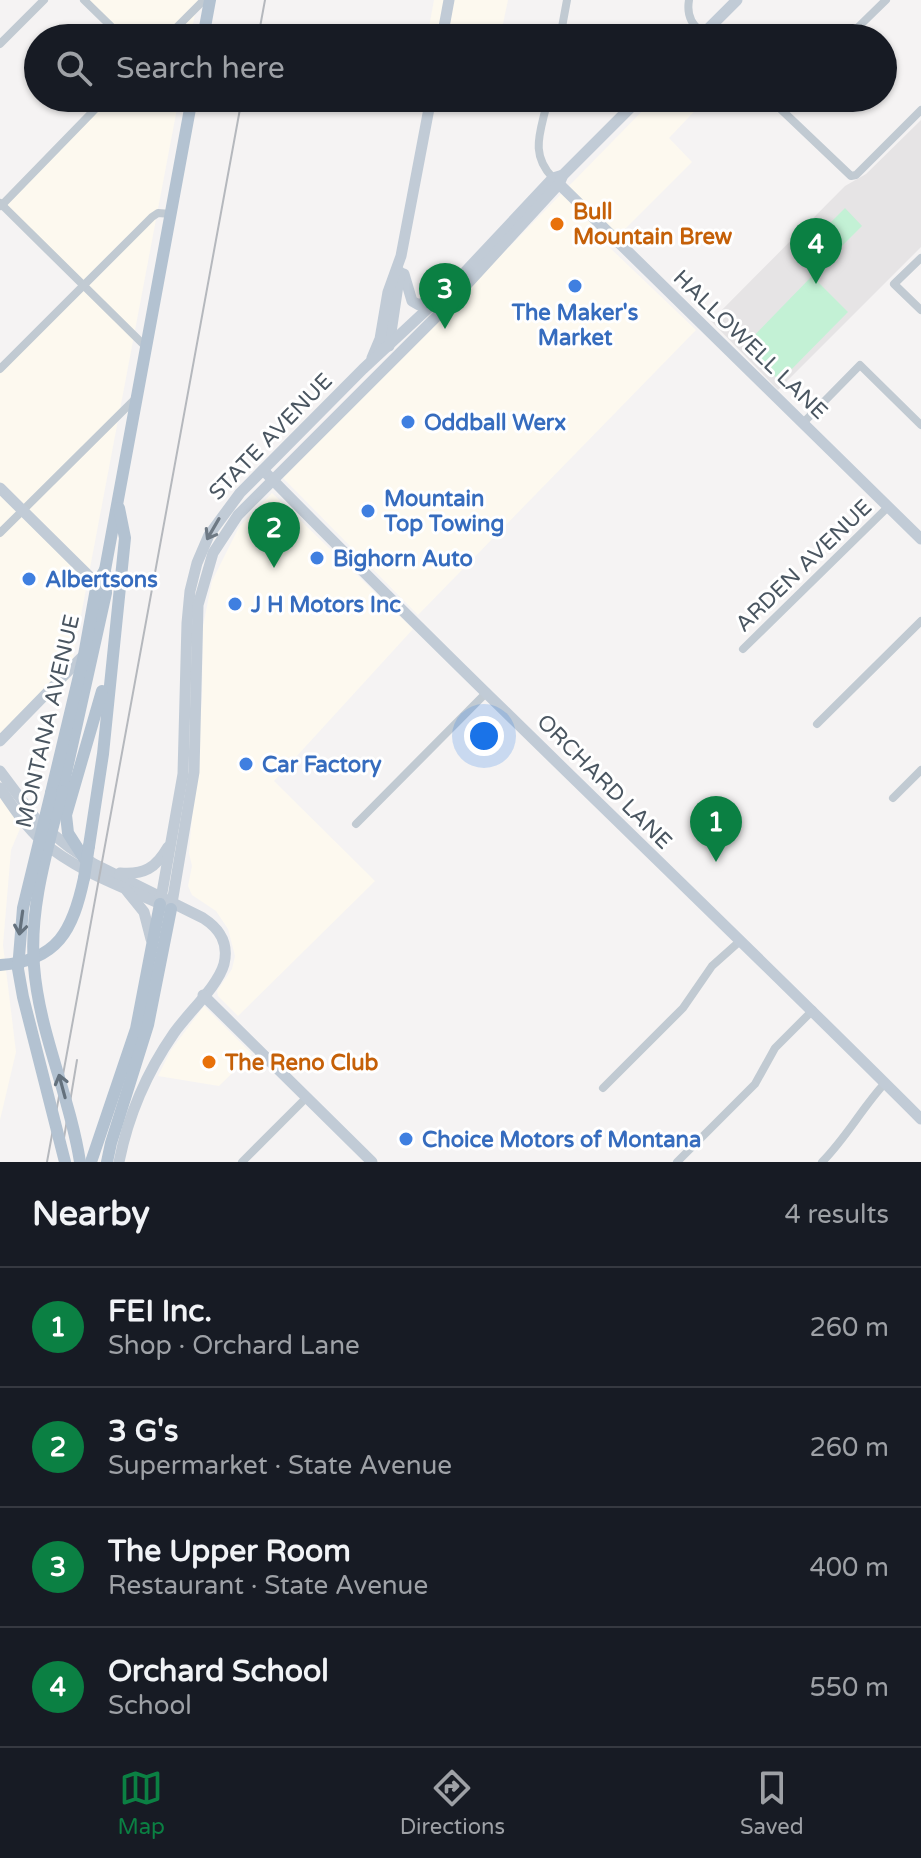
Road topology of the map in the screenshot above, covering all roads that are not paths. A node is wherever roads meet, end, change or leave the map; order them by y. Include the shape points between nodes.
1 (44, 0) edge
2 (84, 0) edge
3 (204, 0) edge
4 (210, 0) edge
5 (449, 0) edge
6 (567, 0) edge
7 (689, 0) edge
8 (737, 0) edge
9 (886, 0) edge
10 (109, 24) edge
11 (180, 24) edge
12 (206, 24) edge
13 (445, 24) edge
14 (563, 24) edge
15 (692, 24) edge
16 (715, 24) edge
17 (861, 24) edge
18 (0, 44) edge
19 (921, 110) edge
20 (92, 112) edge
21 (186, 112) edge
22 (428, 112) edge
23 (545, 112) edge
24 (626, 112) edge
25 (784, 112) edge
26 (558, 179) junction
27 (1, 205) edge
28 (171, 214) junction
29 (401, 256) junction
30 (921, 258) edge
31 (84, 285) junction
32 (450, 288) junction
33 (921, 310) edge
34 (389, 345) junction
35 (146, 347) junction
36 (368, 365) junction
37 (0, 369) edge
38 (137, 396) junction
39 (803, 423) junction
40 (921, 425) edge
41 (324, 429) junction
42 (263, 470) junction
43 (273, 480) junction
44 (0, 488) edge
45 (118, 497) junction
46 (888, 507) junction
47 (22, 510) junction
48 (0, 533) edge
49 (921, 539) edge
50 (102, 588) junction
51 (921, 621) edge
52 (743, 649) dead end
53 (84, 655) junction
54 (112, 658) junction
55 (487, 692) junction
56 (817, 724) dead end
57 (0, 741) edge
58 (921, 770) edge
59 (0, 771) edge
60 (0, 788) edge
61 (56, 792) junction
62 (893, 798) dead end
63 (356, 824) dead end
64 (173, 836) junction
65 (86, 852) junction
66 (110, 872) junction
67 (121, 886) junction
68 (166, 902) junction
69 (740, 941) junction
70 (153, 947) junction
71 (0, 965) edge
72 (203, 995) junction
73 (813, 1010) junction
74 (885, 1083) junction
75 (603, 1088) dead end
76 (306, 1098) junction
77 (921, 1119) edge
78 (65, 1162) edge
79 (80, 1162) edge
80 (91, 1162) edge
81 (107, 1162) edge
82 (119, 1162) edge
83 (242, 1162) edge
84 (372, 1162) edge
85 (677, 1162) edge
86 (822, 1162) edge

1 - 18 street
2 - 10 street
3 - 11 street
4 - 12 main road
5 - 13 main road
6 - 14 street
7 - 15 street
8 - 16 main road
9 - 17 street
19 - 25 street via 856,175 848,174
20 - 27 street
21 - 28 main road, MONTANA AVENUE
22 - 29 main road
23 - 26 street via 539,161
24 - 26 main road, STATE AVENUE
26 - 32 main road, STATE AVENUE
26 - 39 main road, HALLOWELL LANE
26 - 41 main road, STATE AVENUE via 448,305
27 - 31 street
28 - 31 street via 152,217
28 - 35 main road, MONTANA AVENUE
29 - 32 main road via 408,293 416,304
29 - 34 main road
29 - 36 main road
30 - 33 street via 894,284
31 - 35 street
31 - 37 street
32 - 34 main road, STATE AVENUE
34 - 36 main road, STATE AVENUE
34 - 41 main road via 382,364
35 - 38 main road, MONTANA AVENUE
36 - 42 main road, STATE AVENUE
38 - 45 main road, MONTANA AVENUE
38 - 47 street
39 - 40 street via 860,365
39 - 46 main road, HALLOWELL LANE
41 - 43 main road, STATE AVENUE
42 - 43 main road, ORCHARD LANE
42 -> 64 main road, STATE AVENUE via 222,514 193,576 184,765
43 - 55 main road, ORCHARD LANE
43 - 68 main road, STATE AVENUE via 230,525 201,586 194,772
44 - 47 main road
45 - 50 main road, MONTANA AVENUE
45 - 54 main road via 125,538
46 - 49 main road, HALLOWELL LANE
46 - 52 street, ARDEN AVENUE
47 - 48 street
47 - 50 main road
50 - 53 main road, MONTANA AVENUE
50 - 61 main road, MONTANA AVENUE
51 - 56 street
53 - 57 main road
53 - 61 main road, MONTANA AVENUE
54 - 65 main road
54 - 65 main road via 66,815 68,833
55 - 63 street
55 - 69 main road, ORCHARD LANE
58 - 62 street
59 - 65 main road via 47,831
60 - 67 main road via 44,842 83,869
61 -> 78 main road, MONTANA AVENUE, bridge via 23,908 18,969
79 -> 61 main road, MONTANA AVENUE, bridge via 34,967 34,916
64 - 66 main road via 148,870
64 - 68 main road, STATE AVENUE
65 - 66 main road
65 - 71 main road, bridge via 76,915 57,943 31,960
66 - 68 main road
67 - 68 main road
67 - 70 main road via 144,912
68 - 70 main road
68 - 72 main road via 215,926 224,942 222,971
68 - 81 main road via 148,1025
69 - 73 main road, ORCHARD LANE
69 - 75 street
70 - 80 main road via 136,1029
72 - 76 main road
72 - 82 main road via 149,1073
73 - 74 main road, ORCHARD LANE
73 - 85 street via 775,1048 755,1084
74 - 77 main road, ORCHARD LANE
74 - 86 street
76 - 83 street
76 - 84 main road

